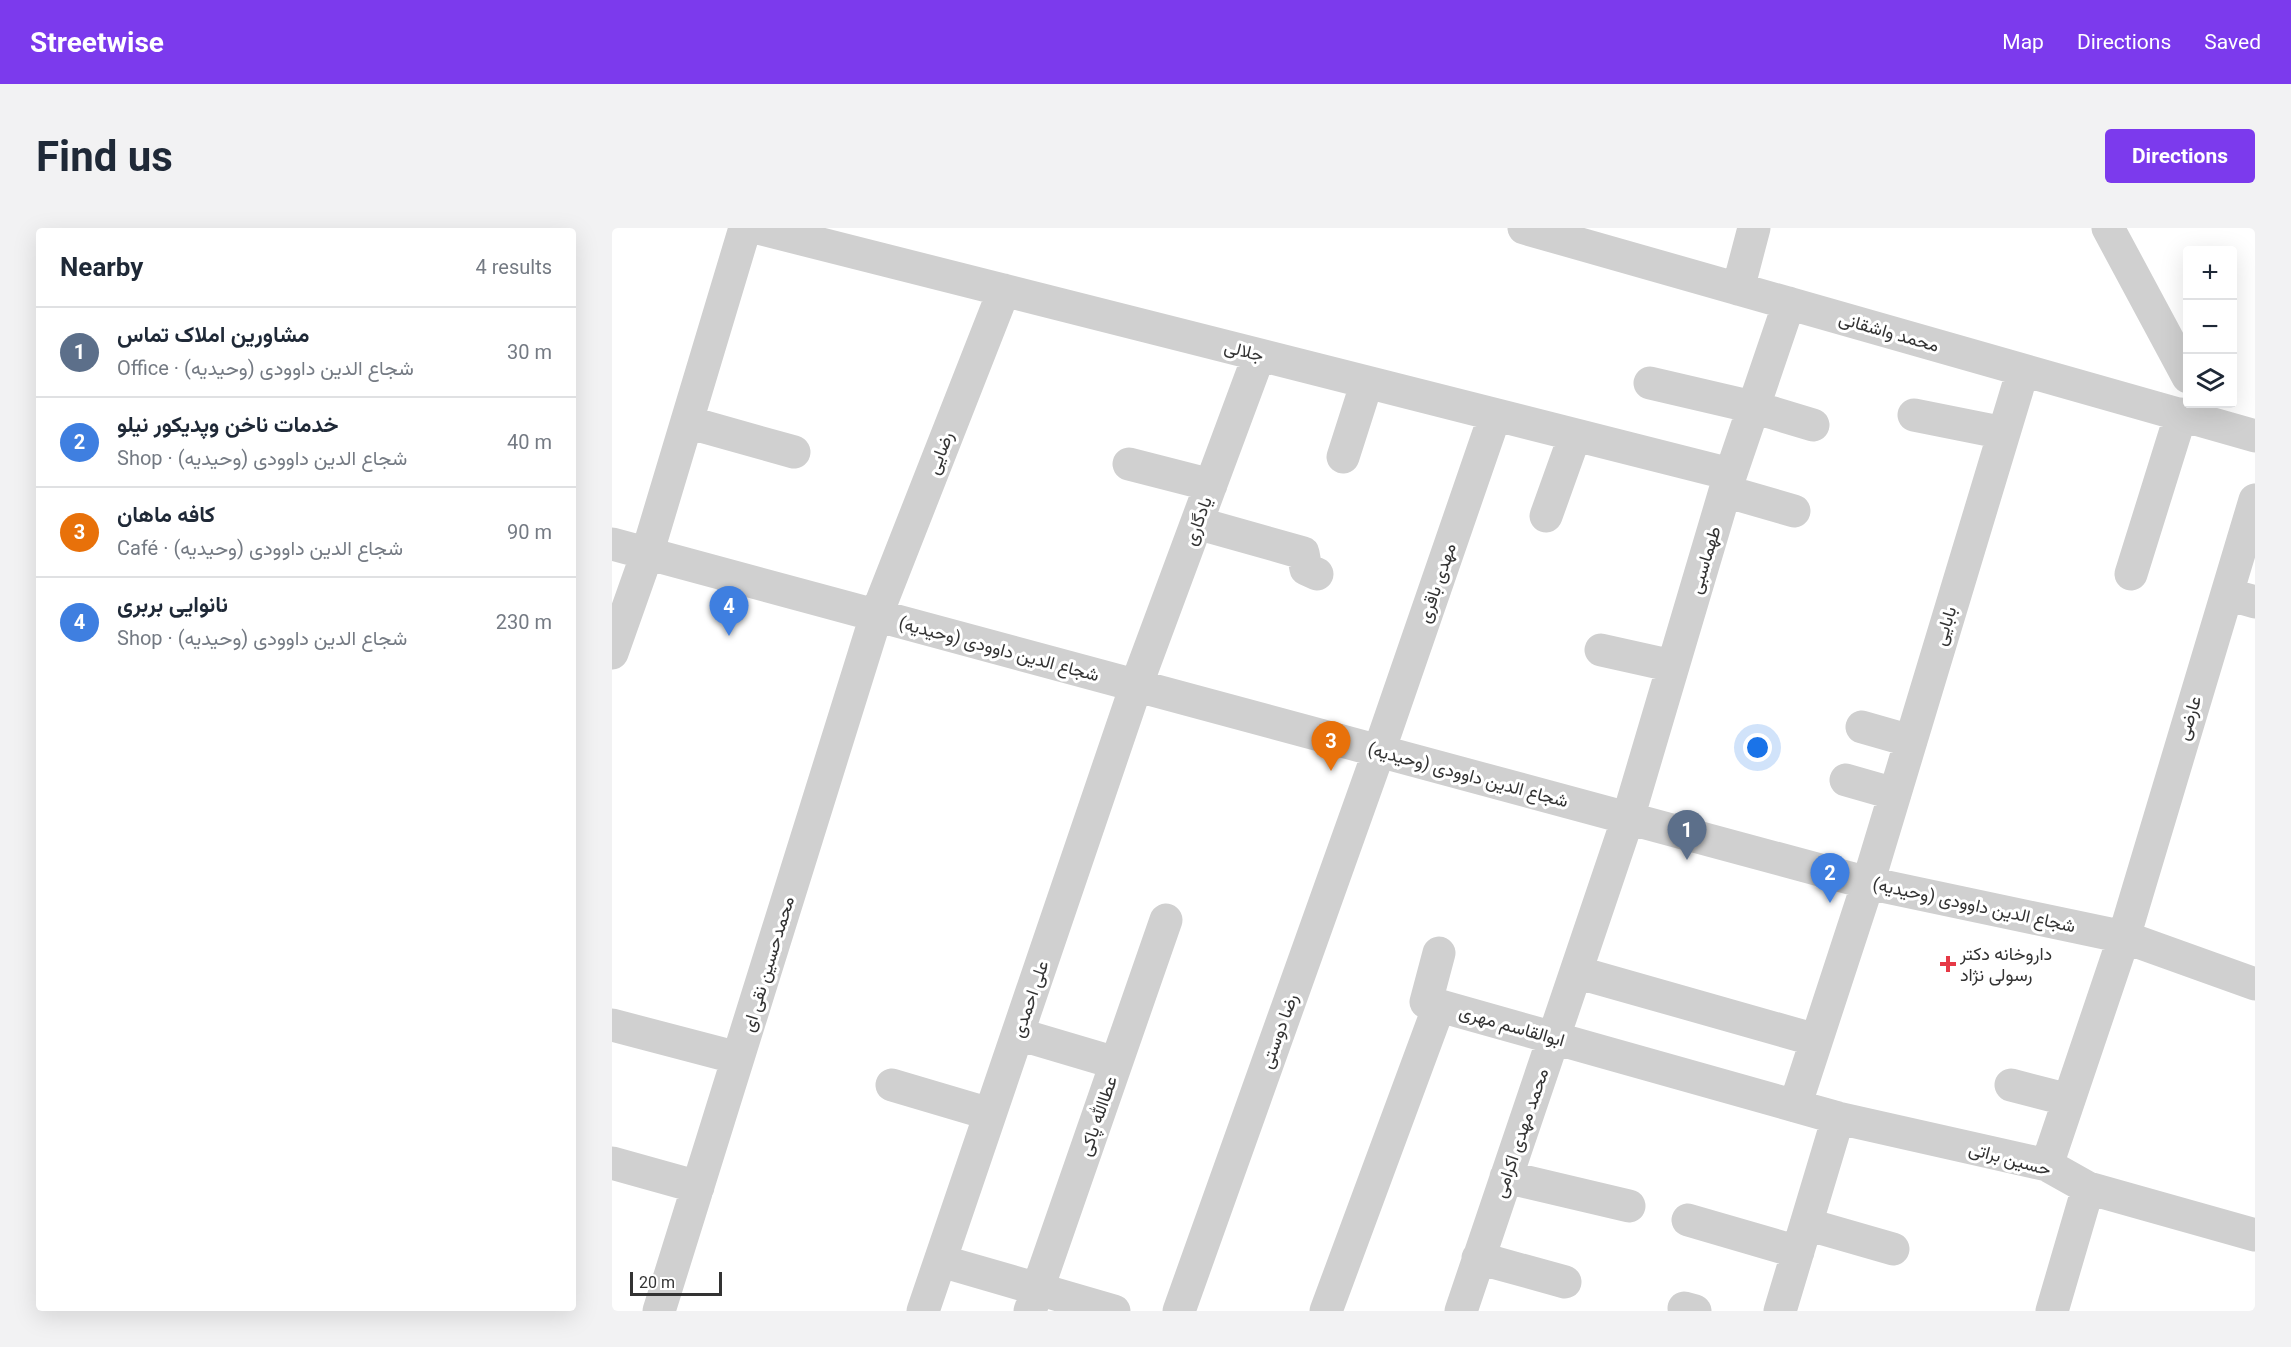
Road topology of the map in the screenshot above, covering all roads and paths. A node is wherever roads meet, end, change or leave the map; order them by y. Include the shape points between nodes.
1 (746, 228) edge
2 (758, 228) edge
3 (1524, 228) edge
4 (1754, 228) edge
5 (2120, 232) edge
6 (1738, 289) junction
7 (1004, 290) junction
8 (1789, 303) junction
9 (1259, 355) junction
10 (2183, 368) edge
11 (2023, 370) junction
12 (1367, 382) junction
13 (1650, 383) dead end
14 (1753, 407) junction
15 (2198, 414) edge
16 (1495, 415) junction
17 (1914, 415) dead end
18 (687, 422) junction
19 (1813, 425) dead end
20 (2004, 433) junction
21 (1575, 435) junction
22 (2255, 436) edge
23 (794, 452) dead end
24 (1343, 457) dead end
25 (1129, 464) dead end
26 (1728, 483) junction
27 (1211, 484) junction
28 (2255, 500) edge
29 (1794, 511) dead end
30 (1546, 516) dead end
31 (1197, 523) junction
32 (612, 544) edge
33 (647, 554) junction
34 (1317, 574) dead end
35 (2132, 574) dead end
36 (2241, 598) edge
37 (876, 616) junction
38 (1601, 650) dead end
39 (612, 653) edge
40 (1673, 666) junction
41 (1136, 686) junction
42 (1862, 727) dead end
43 (1911, 741) junction
44 (1378, 751) junction
45 (1846, 780) dead end
46 (1894, 794) junction
47 (1628, 818) junction
48 (1868, 883) junction
49 (1166, 920) dead end
50 (2124, 937) junction
51 (1439, 952) dead end
52 (1576, 972) junction
53 (2255, 984) edge
54 (1439, 1006) junction
55 (612, 1025) edge
56 (1018, 1034) junction
57 (1553, 1038) junction
58 (1816, 1040) junction
59 (738, 1058) junction
60 (1116, 1063) junction
61 (892, 1085) dead end
62 (2011, 1085) dead end
63 (2069, 1100) junction
64 (1795, 1106) junction
65 (990, 1114) junction
66 (1838, 1118) junction
67 (612, 1163) edge
68 (2047, 1165) junction
69 (1506, 1177) junction
70 (698, 1187) junction
71 (2088, 1188) junction
72 (1629, 1206) dead end
73 (1688, 1220) dead end
74 (2255, 1235) edge
75 (1802, 1238) junction
76 (1893, 1249) dead end
77 (1479, 1258) junction
78 (940, 1261) junction
79 (1565, 1282) dead end
80 (1034, 1300) edge
81 (659, 1311) edge
82 (923, 1311) edge
83 (1114, 1311) edge
84 (1179, 1311) edge
85 (1326, 1311) edge
86 (1461, 1311) edge
87 (1780, 1311) edge
88 (2052, 1311) edge

1 - 18 street
2 - 7 street, جلالی
3 - 6 street, محمد واشقانی
4 - 6 street
5 - 10 street
6 - 8 street, محمد واشقانی
7 - 9 street, جلالی
7 - 37 street, رضایی
8 - 11 street, محمد واشقانی
8 - 14 street, طهماسبی
9 - 12 street, جلالی
9 - 27 street, یادگاری
11 - 15 street, محمد واشقانی
11 - 20 street, بابایی
12 - 16 street, جلالی
12 - 24 street
13 - 14 street
14 - 19 street
14 - 26 street, طهماسبی
15 - 22 street, محمد واشقانی
15 - 35 street
16 - 21 street, جلالی
16 - 44 street, مهدی باقری
17 - 20 street
18 - 23 street
18 - 33 street
20 - 43 street, بابایی
21 - 26 street, جلالی
21 - 30 street
25 - 27 street
26 - 29 street, جلالی
26 - 40 street, طهماسبی
27 - 31 street, یادگاری
28 - 36 street, عارضی
31 - 34 street via 1303,553 1306,569
31 - 41 street, یادگاری
32 - 33 street, شجاع الدین داوودی (وحیدیه)
33 - 37 street, شجاع الدین داوودی (وحیدیه)
33 - 39 street
36 - 50 street, عارضی
37 - 41 street, شجاع الدین داوودی (وحیدیه)
37 - 59 street, محمدحسین نقی ای
38 - 40 street
40 - 47 street, طهماسبی
41 - 44 street, شجاع الدین داوودی (وحیدیه)
41 - 56 street, علی احمدی
42 - 43 street
43 - 46 street, بابایی
44 - 47 street, شجاع الدین داوودی (وحیدیه)
44 - 84 street, رضا دوستی
45 - 46 street
46 - 48 street, بابایی
47 - 48 street, شجاع الدین داوودی (وحیدیه)
47 - 52 street, محمد مهدی اکرامی
48 - 50 street, شجاع الدین داوودی (وحیدیه)
48 - 58 street, بابایی
49 - 60 street, عطاالله پاکی
50 - 53 street, شجاع الدین داوودی (وحیدیه)
50 - 63 street, عارضی
51 - 54 street via 1426,1002
52 - 57 street, محمد مهدی اکرامی
52 - 58 street
54 - 57 street, ابوالقاسم مهری
54 - 85 street, ابوالقاسم مهری
55 - 59 street
56 - 60 street
56 - 65 street, علی احمدی
57 - 64 street, ابوالقاسم مهری
57 - 69 street, محمد مهدی اکرامی
58 - 64 street, بابایی
59 - 70 street, محمدحسین نقی ای
60 - 80 street, عطاالله پاکی
61 - 65 street
62 - 63 street
63 - 68 street, عارضی
64 - 66 street, حسین براتی
65 - 78 street, علی احمدی
66 - 68 street, حسین براتی
66 - 75 street
67 - 70 street
68 - 71 street, حسین براتی
69 - 72 street
69 - 77 street, محمد مهدی اکرامی
70 - 81 street, محمدحسین نقی ای
71 - 74 street, حسین براتی
71 - 88 street
73 - 75 street
75 - 76 street
75 - 87 street
77 - 79 street
77 - 86 street, محمد مهدی اکرامی
78 - 80 street
78 - 82 street, علی احمدی
80 - 83 street

